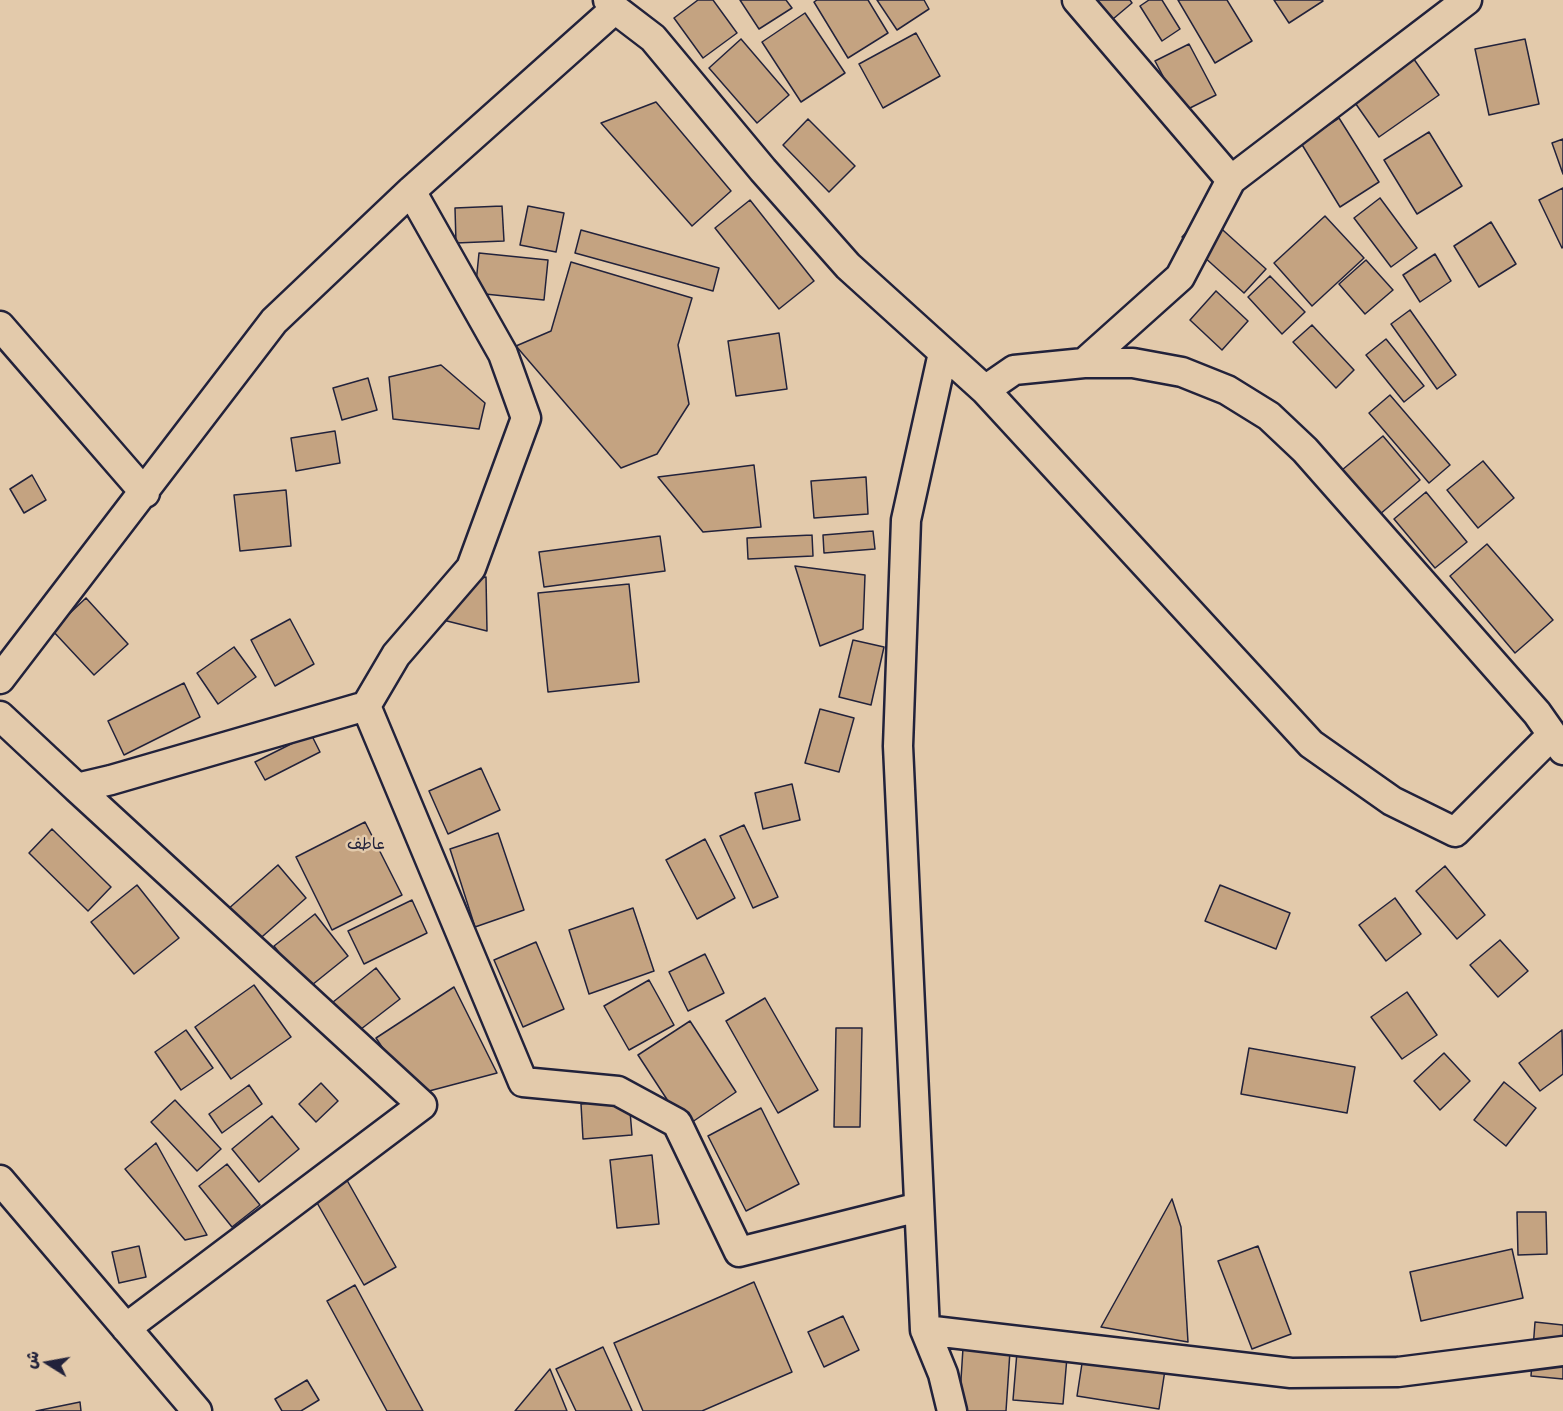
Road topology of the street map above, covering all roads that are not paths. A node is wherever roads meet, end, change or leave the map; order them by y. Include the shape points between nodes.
1 (1077, 0) edge
2 (1467, 0) edge
3 (612, 4) edge
4 (1232, 180) junction
5 (411, 191) junction
6 (0, 326) edge
7 (943, 353) junction
8 (1084, 363) junction
9 (985, 390) junction
10 (145, 493) junction
11 (0, 679) edge
12 (366, 706) junction
13 (0, 716) edge
14 (1558, 742) edge
15 (77, 788) junction
16 (0, 1180) edge
17 (919, 1207) junction
18 (126, 1328) junction
19 (925, 1330) junction
20 (1563, 1351) edge
21 (197, 1411) edge
22 (952, 1411) edge

1 - 4 street
2 - 4 street
3 - 5 street
3 - 7 street via 653,38 848,266
4 - 8 street via 1180,277
5 - 10 street via 274,321
5 - 12 street via 503,354 526,418 471,568 396,655
6 - 10 street
7 - 9 street
7 - 17 street via 906,520 898,746
8 - 9 street via 1014,370
8 - 14 street via 1133,363 1182,372 1227,390 1269,416 1305,450 1537,713
9 - 14 street via 1311,744 1392,801 1455,832
10 - 11 street
12 - 15 street
12 - 17 street via 523,1082 618,1090 676,1123 740,1252
13 - 15 street
15 - 18 street via 422,1105
16 - 18 street
17 - 19 street
18 - 21 street
19 - 20 street via 1291,1373 1398,1372
19 - 22 street via 943,1374

